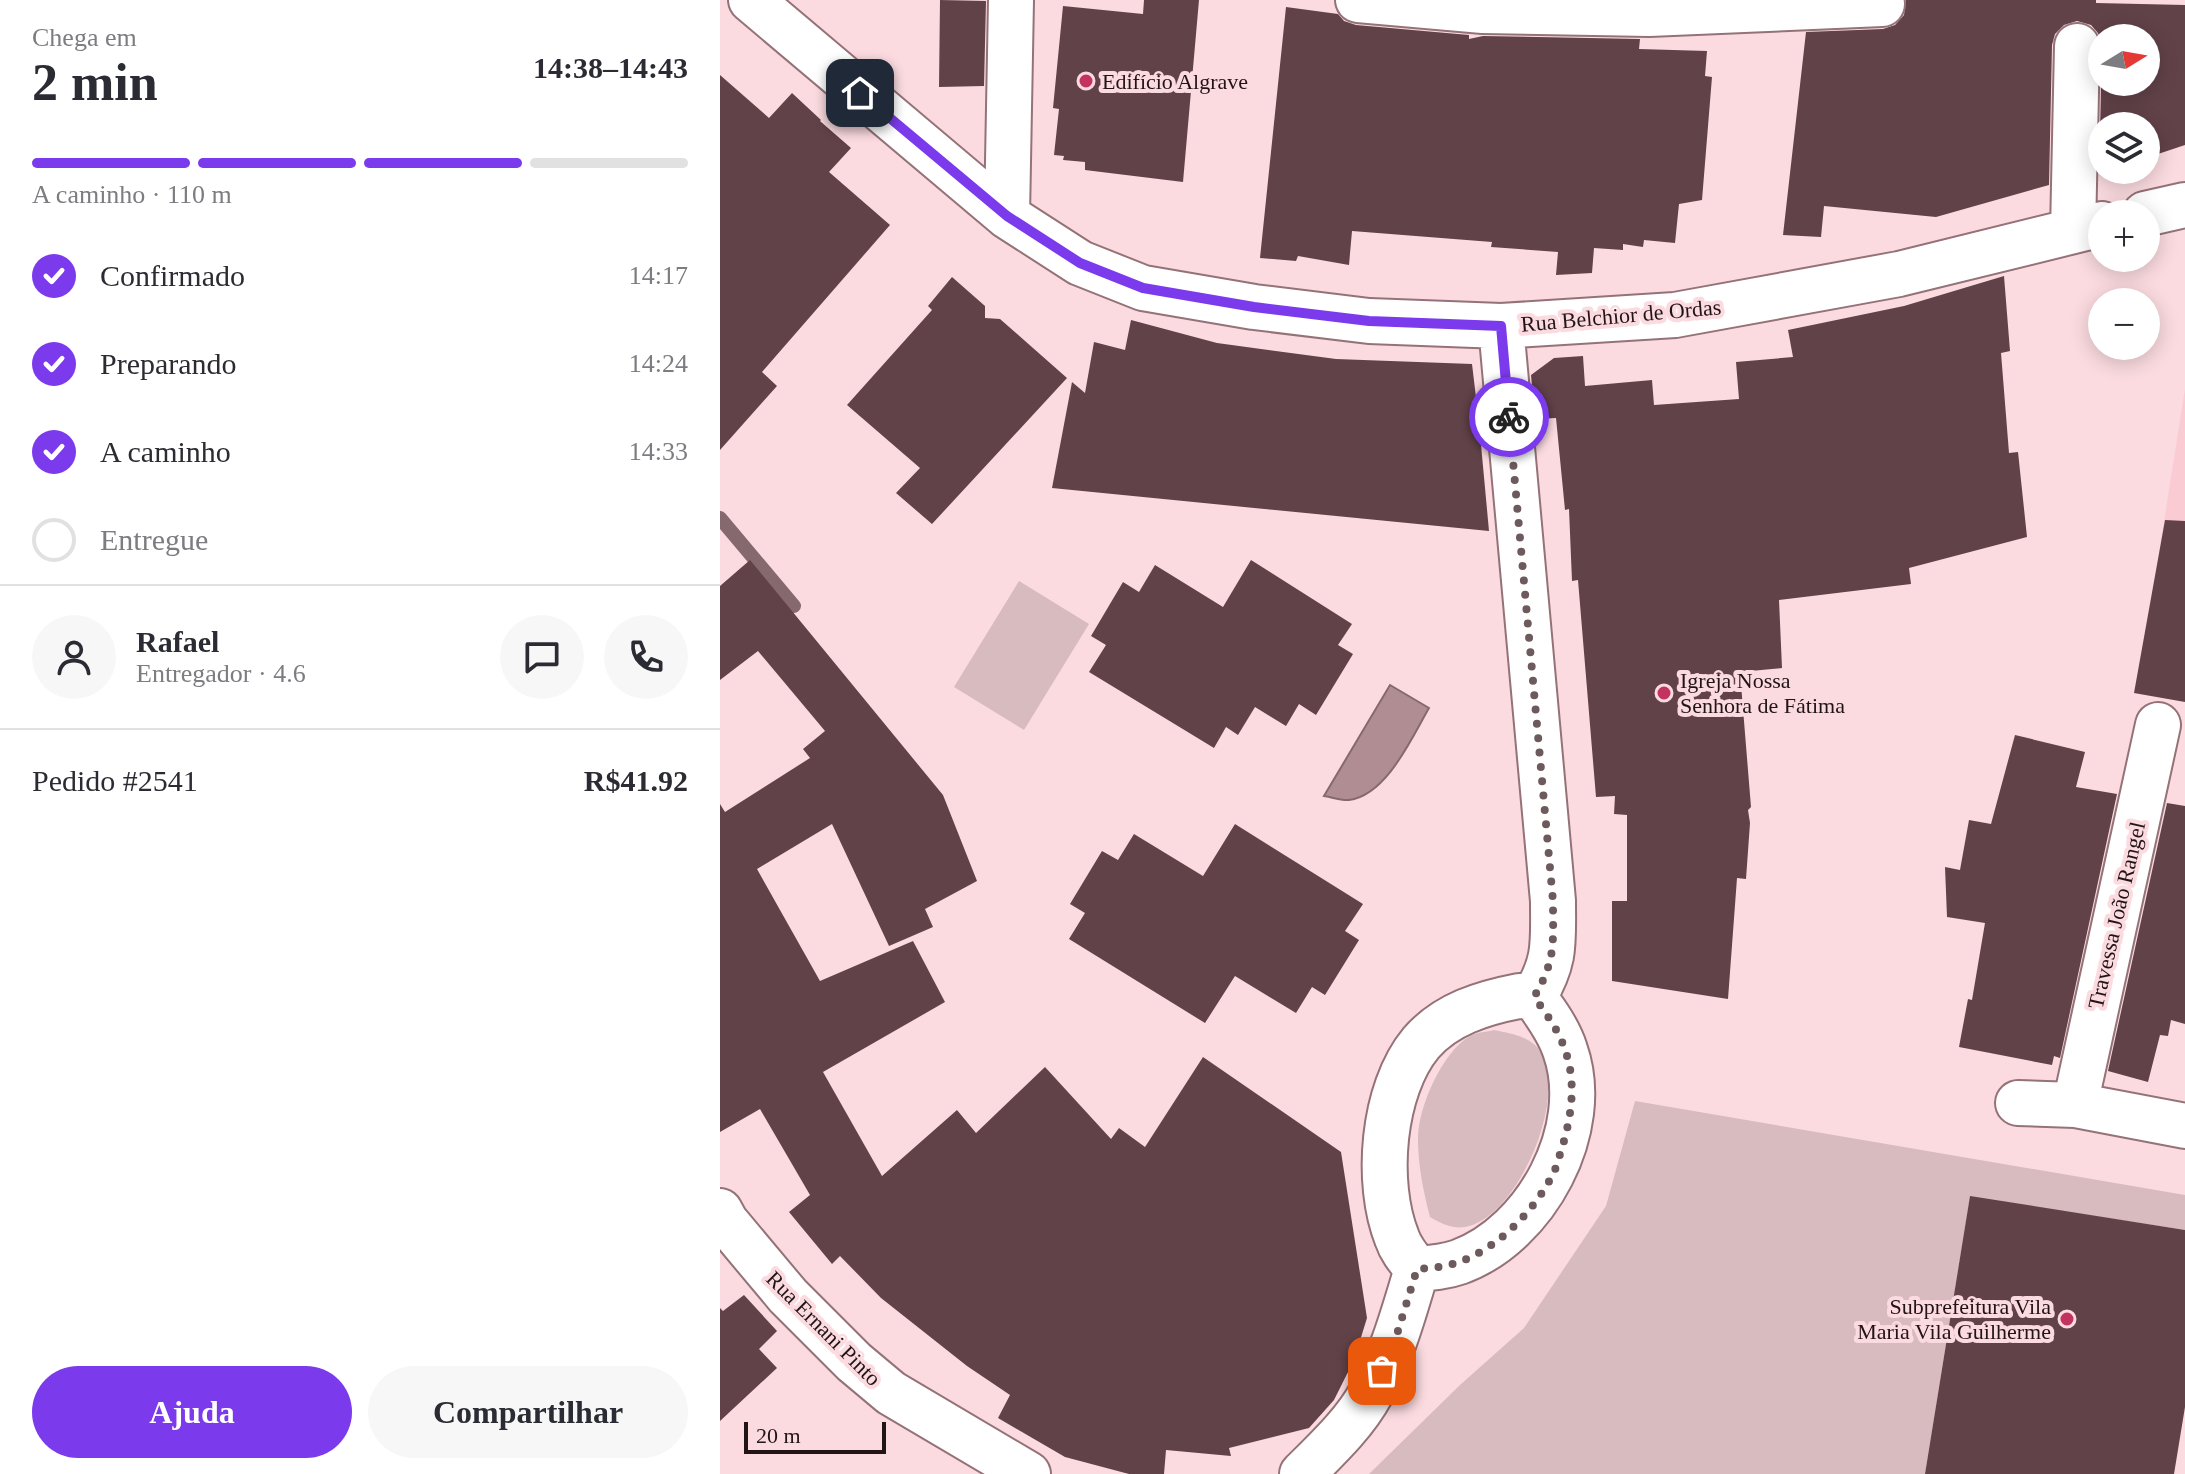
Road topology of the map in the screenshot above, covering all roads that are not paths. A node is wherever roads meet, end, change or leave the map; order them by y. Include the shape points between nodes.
1 (751, 0) edge
2 (1011, 0) edge
3 (1358, 0) edge
4 (1882, 4) dead end
5 (2077, 46) dead end
6 (2185, 205) edge
7 (2160, 211) edge
8 (1007, 216) junction
9 (2088, 228) edge
10 (1501, 326) junction
11 (2158, 725) dead end
12 (1534, 997) junction
13 (2018, 1103) dead end
14 (2075, 1105) junction
15 (2185, 1126) edge
16 (720, 1211) edge
17 (1417, 1269) junction
18 (1028, 1474) edge
19 (1302, 1474) edge

1 - 8 street, Rua Belchior de Ordas
2 - 8 street
3 - 4 street via 1483,11 1649,14
5 - 9 street
6 - 7 street
8 - 10 street, Rua Belchior de Ordas via 1080,263 1143,288 1369,321
9 - 10 street, Rua Belchior de Ordas via 1899,274 1754,302 1675,315
10 - 12 street via 1553,901 1553,953
11 - 14 street, Travessa João Rangel
12 - 17 street via 1566,1050 1570,1072 1571,1116 1554,1174 1533,1207 1500,1238 1460,1262
12 - 17 street via 1487,1001 1460,1014 1422,1042 1399,1080 1384,1170 1395,1232
13 - 14 street
14 - 15 street
16 - 18 street, Rua Ernani Pinto via 788,1296 882,1386
17 - 19 street via 1393,1347 1371,1395

